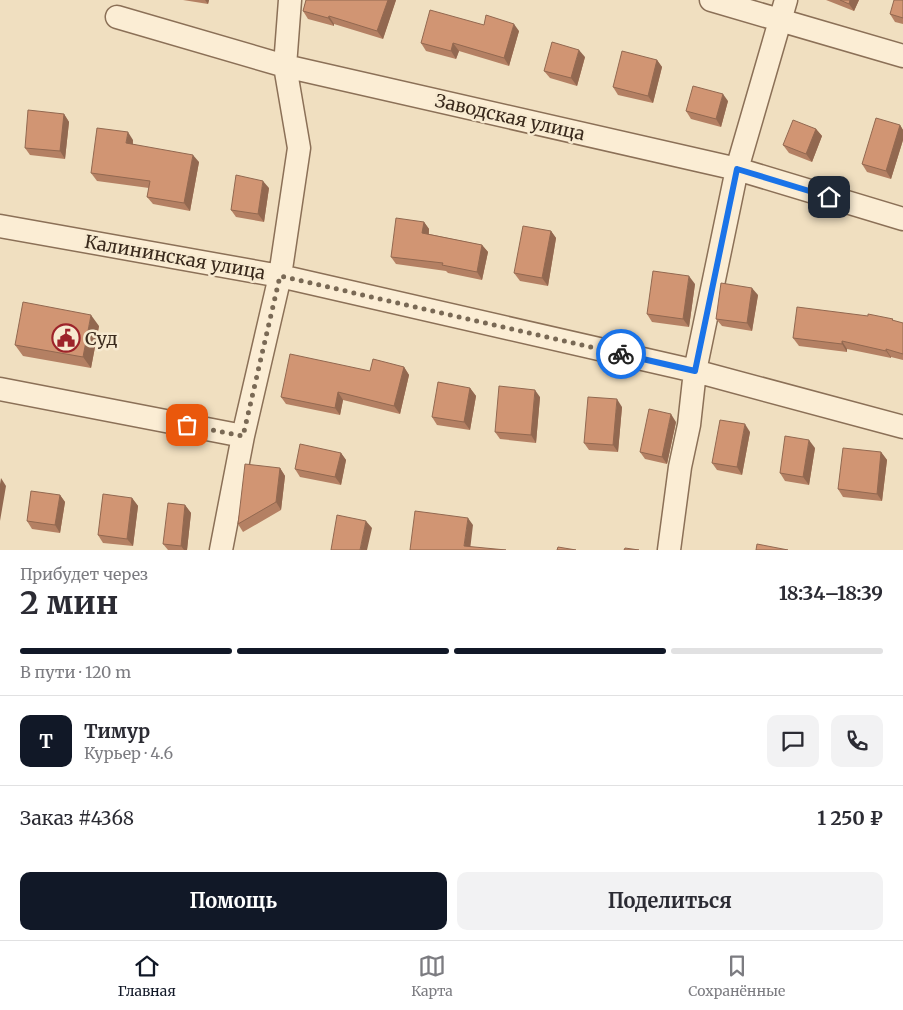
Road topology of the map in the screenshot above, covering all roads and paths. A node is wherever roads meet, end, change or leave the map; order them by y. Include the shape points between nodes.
1 (290, 0) edge
2 (711, 0) edge
3 (782, 10) edge
4 (117, 17) dead end
5 (903, 56) edge
6 (285, 66) junction
7 (737, 169) junction
8 (903, 220) edge
9 (0, 226) edge
10 (280, 276) junction
11 (695, 371) junction
12 (0, 389) edge
13 (903, 427) edge
14 (243, 436) junction
15 (221, 550) edge
16 (669, 550) edge

1 - 6 street
2 - 3 street
3 - 5 street
3 - 7 street
4 - 6 street, Заводская улица
6 - 7 street, Заводская улица
6 - 10 street via 299,148
7 - 8 street, Заводская улица
7 - 11 street
9 - 10 street, Калининская улица
10 - 11 street, Калининская улица
10 - 14 street
11 - 13 street, Калининская улица
11 - 16 street via 690,424 680,467
12 - 14 street
14 - 15 street

